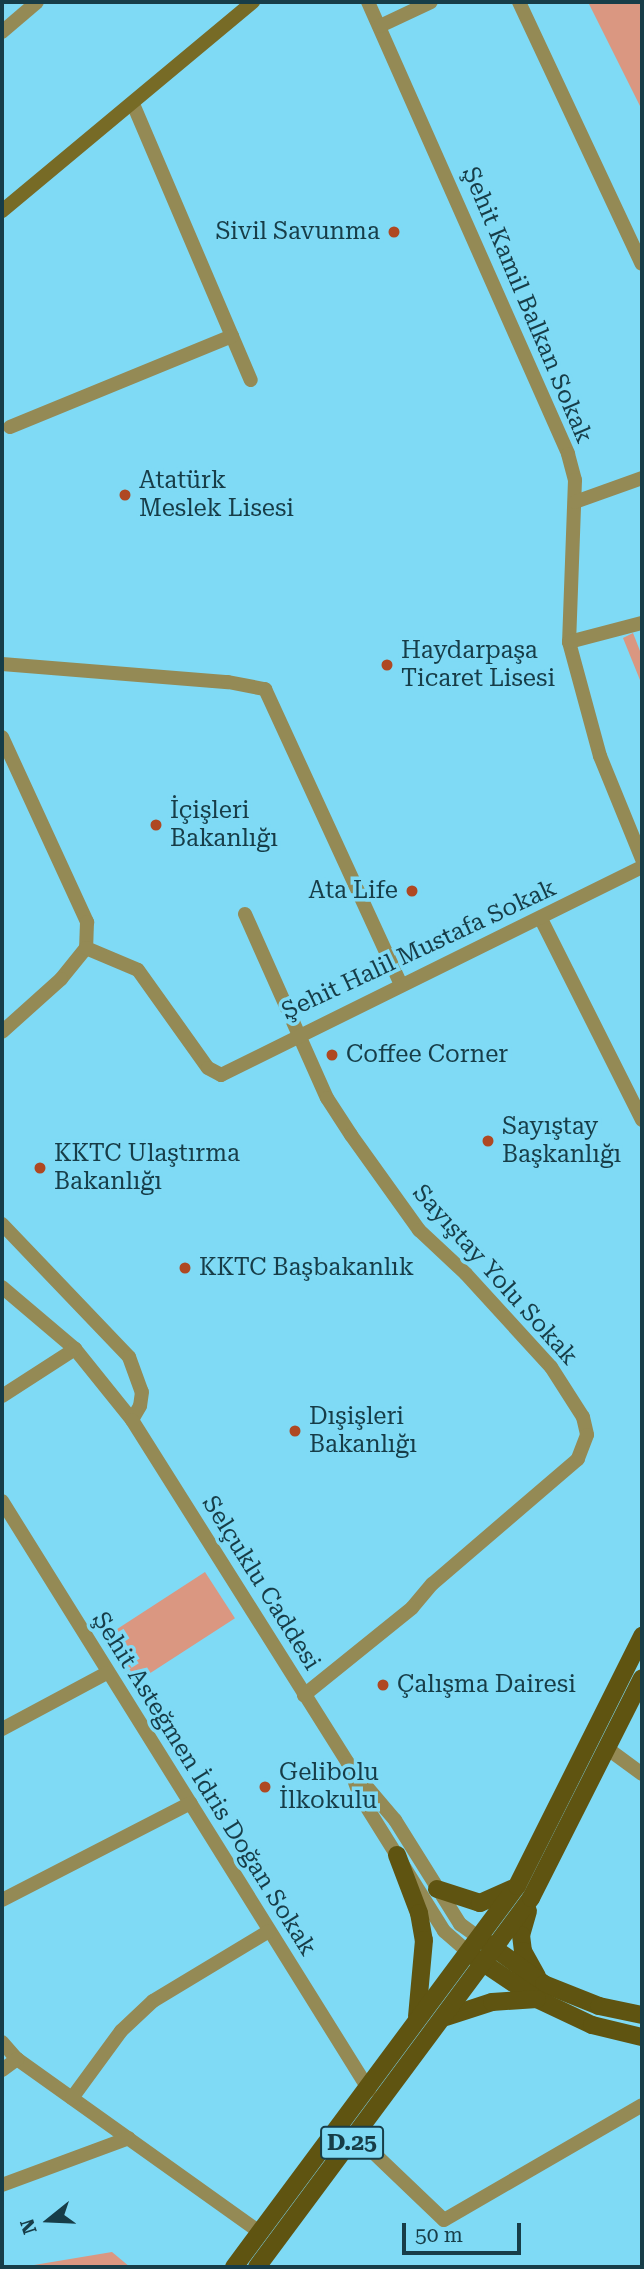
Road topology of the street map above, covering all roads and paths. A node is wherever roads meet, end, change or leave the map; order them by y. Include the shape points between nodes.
1 (37, 2) edge
2 (253, 2) edge
3 (368, 2) edge
4 (431, 2) edge
5 (519, 2) edge
6 (380, 26) junction
7 (2, 32) edge
8 (133, 104) junction
9 (2, 211) edge
10 (642, 264) edge
11 (232, 336) junction
12 (251, 380) dead end
13 (10, 427) dead end
14 (642, 478) edge
15 (575, 502) junction
16 (642, 623) edge
17 (569, 642) junction
18 (2, 664) edge
19 (2, 737) edge
20 (642, 859) edge
21 (642, 867) edge
22 (245, 914) dead end
23 (541, 919) junction
24 (86, 948) junction
25 (400, 984) junction
26 (2, 1032) edge
27 (298, 1033) junction
28 (642, 1120) edge
29 (2, 1224) edge
30 (2, 1287) edge
31 (75, 1349) junction
32 (2, 1396) edge
33 (132, 1420) junction
34 (2, 1501) edge
35 (642, 1636) edge
36 (107, 1673) junction
37 (642, 1678) edge
38 (304, 1695) junction
39 (2, 1729) edge
40 (608, 1749) junction
41 (352, 1769) junction
42 (642, 1774) edge
43 (191, 1803) junction
44 (397, 1855) junction
45 (517, 1886) junction
46 (437, 1889) junction
47 (531, 1898) junction
48 (2, 1900) edge
49 (269, 1931) junction
50 (473, 1945) junction
51 (490, 1957) junction
52 (540, 1992) junction
53 (642, 2015) edge
54 (446, 2017) junction
55 (417, 2020) junction
56 (642, 2037) edge
57 (2, 2042) edge
58 (17, 2059) junction
59 (2, 2070) edge
60 (369, 2090) junction
61 (72, 2098) junction
62 (642, 2105) edge
63 (356, 2137) junction
64 (129, 2138) junction
65 (2, 2185) edge
66 (258, 2231) junction
67 (234, 2267) edge
68 (257, 2267) edge

1 - 7 street
2 - 8 main road
3 - 6 street, Şehit Kamil Balkan Sokak
4 - 6 street
5 - 10 street
6 - 15 street, Şehit Kamil Balkan Sokak via 568,454
8 - 9 main road
8 - 11 street
11 - 12 street
11 - 13 street
14 - 15 street
15 - 17 street, Şehit Kamil Balkan Sokak
16 - 17 street
17 - 20 street, Şehit Kamil Balkan Sokak via 600,756
18 - 25 street via 228,681 265,689
19 - 24 street via 87,922
21 - 23 street, Şehit Halil Mustafa Sokak
22 - 27 street, Sayıştay Yolu Sokak
23 - 25 street, Şehit Halil Mustafa Sokak
23 - 28 street
24 - 26 street via 61,979
24 - 27 street, Şehit Halil Mustafa Sokak via 138,970 217,1074
25 - 27 street, Şehit Halil Mustafa Sokak
27 - 38 street, Sayıştay Yolu Sokak via 327,1098 400,1205 551,1367 583,1417 587,1435 578,1459 432,1584 412,1608
29 - 33 street via 129,1357 142,1392 141,1406
30 - 31 street, Selçuklu Caddesi
31 - 32 street
31 - 33 street, Selçuklu Caddesi
33 - 38 street, Selçuklu Caddesi
34 - 36 street, Şehit Asteğmen İdris Doğan Sokak
35 - 45 main road, D.25
36 - 39 street
36 - 43 street, Şehit Asteğmen İdris Doğan Sokak
37 - 40 main road, D.25
38 - 41 street, Selçuklu Caddesi
40 - 42 street
40 - 47 main road, D.25
41 - 44 street, Selçuklu Caddesi via 361,1798
41 - 46 street, Selçuklu Caddesi via 395,1819
43 - 48 street
43 - 49 street, Şehit Asteğmen İdris Doğan Sokak
44 - 50 street, Selçuklu Caddesi via 444,1931
44 - 55 main road via 424,1940
45 - 46 main road via 480,1903
45 - 50 main road, D.25
46 - 50 street, Selçuklu Caddesi
47 - 51 main road, D.25
47 - 52 main road via 521,1935
49 - 60 street, Şehit Asteğmen İdris Doğan Sokak
49 - 61 street via 153,2001 121,2031
50 - 51 main road
50 - 55 main road, D.25
51 - 52 main road
51 - 54 main road, D.25
52 - 53 main road
52 - 54 main road
52 - 56 main road via 592,2025
54 - 63 main road, D.25
55 - 60 main road, D.25
57 - 58 street
58 - 59 street
58 - 61 street
60 - 66 main road, D.25
61 - 64 street
62 - 63 street via 444,2220
63 - 68 main road, D.25
64 - 65 street
64 - 66 street
66 - 67 main road, D.25

